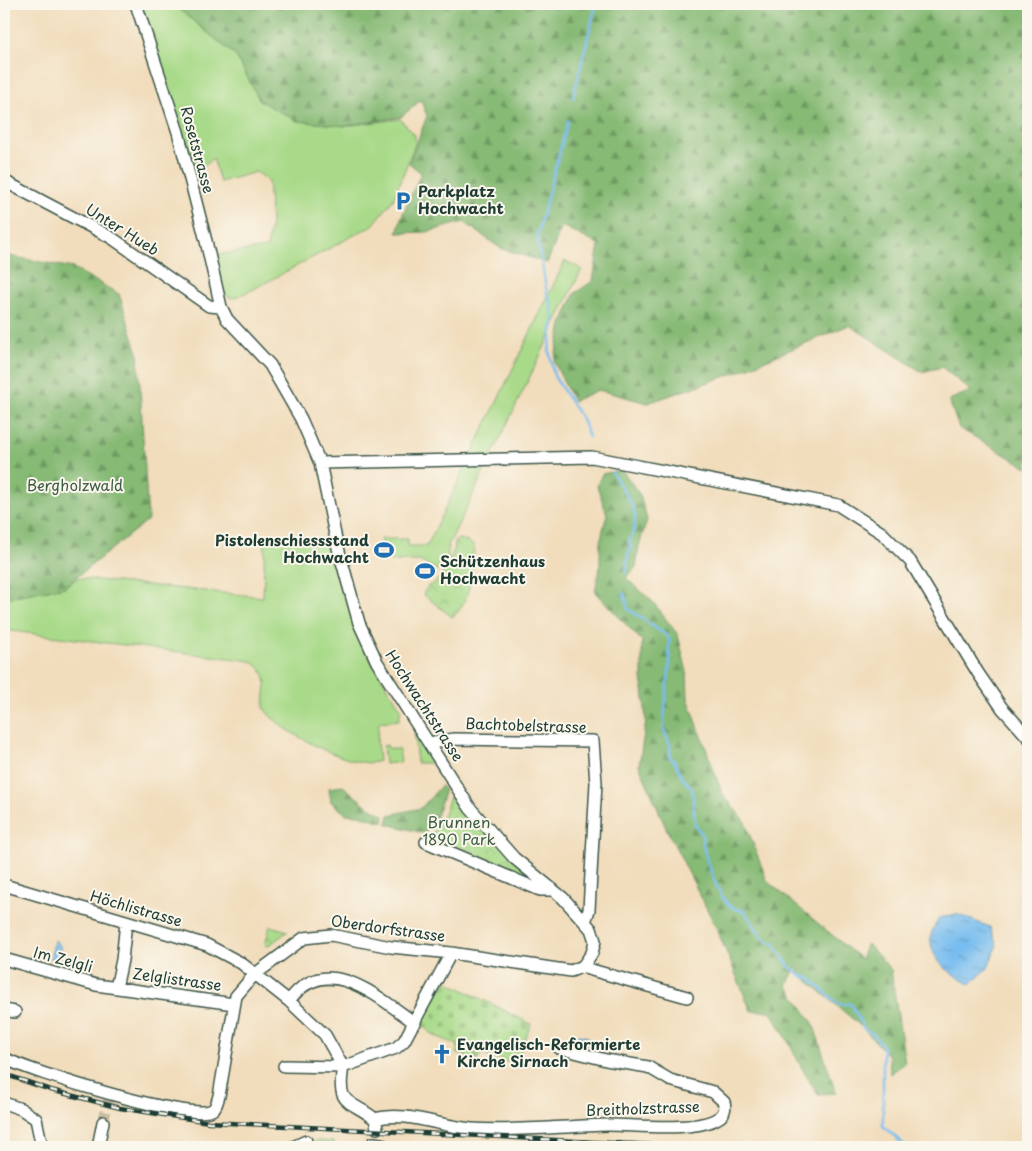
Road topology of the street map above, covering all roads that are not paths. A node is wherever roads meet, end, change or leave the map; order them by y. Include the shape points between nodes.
1 (136, 4) edge
2 (4, 181) edge
3 (221, 307) junction
4 (320, 464) junction
5 (1028, 736) edge
6 (429, 744) junction
7 (426, 842) dead end
8 (4, 886) edge
9 (552, 890) junction
10 (126, 922) junction
11 (585, 922) junction
12 (451, 954) junction
13 (4, 959) edge
14 (583, 966) junction
15 (254, 975) junction
16 (116, 988) junction
17 (686, 997) dead end
18 (289, 1001) junction
19 (234, 1004) junction
20 (414, 1024) junction
21 (559, 1048) dead end
22 (4, 1058) edge
23 (284, 1066) dead end
24 (343, 1067) junction
25 (4, 1103) edge
26 (103, 1122) tunnel mouth
27 (306, 1141) dead end
28 (42, 1147) edge
29 (98, 1147) edge
30 (293, 1147) edge

1 - 3 street, Rosetstrasse via 178,132
2 - 3 street, Unter Hueb via 112,238 209,306
3 - 4 street, Hochwachtstrasse via 227,319 270,365 301,419
4 - 5 street via 592,457 838,505 882,533 910,561 978,673 1002,708
4 - 6 street, Hochwachtstrasse via 337,544 359,623 377,662
6 - 9 street, Hochwachtstrasse via 488,830 514,858
6 - 11 street, Bachtobelstrasse via 454,739 593,741 596,783 589,910
7 - 9 street via 540,890
8 - 10 street, Höchlistrasse
9 - 11 street, Hochwachtstrasse
10 - 15 street, Höchlistrasse via 207,945 240,963
10 - 16 street
11 - 14 street, Hochwachtstrasse via 595,941
12 - 14 street via 564,971
12 - 15 street, Oberdorfstrasse via 391,948 331,935 312,935
12 - 20 street
13 - 16 street, Im Zelgli via 67,978
14 - 17 street
15 - 18 street, Höchlistrasse
15 - 19 street, Oberdorfstrasse via 240,989
16 - 19 street, Zelglistrasse
18 - 20 street via 311,981 327,978 345,981 364,987
18 - 24 street, Höchlistrasse via 325,1035
19 - 22 street, Oberdorfstrasse via 219,1096 213,1110 188,1111 109,1096
20 - 24 street via 396,1048
21 - 24 street, Breitholzstrasse via 648,1068 670,1080 713,1092 724,1102 724,1111 713,1121 683,1126 610,1125 532,1130 446,1126 394,1115 376,1124 342,1095
23 - 24 street
25 - 28 street via 36,1119
26 - 29 street
27 - 30 street

